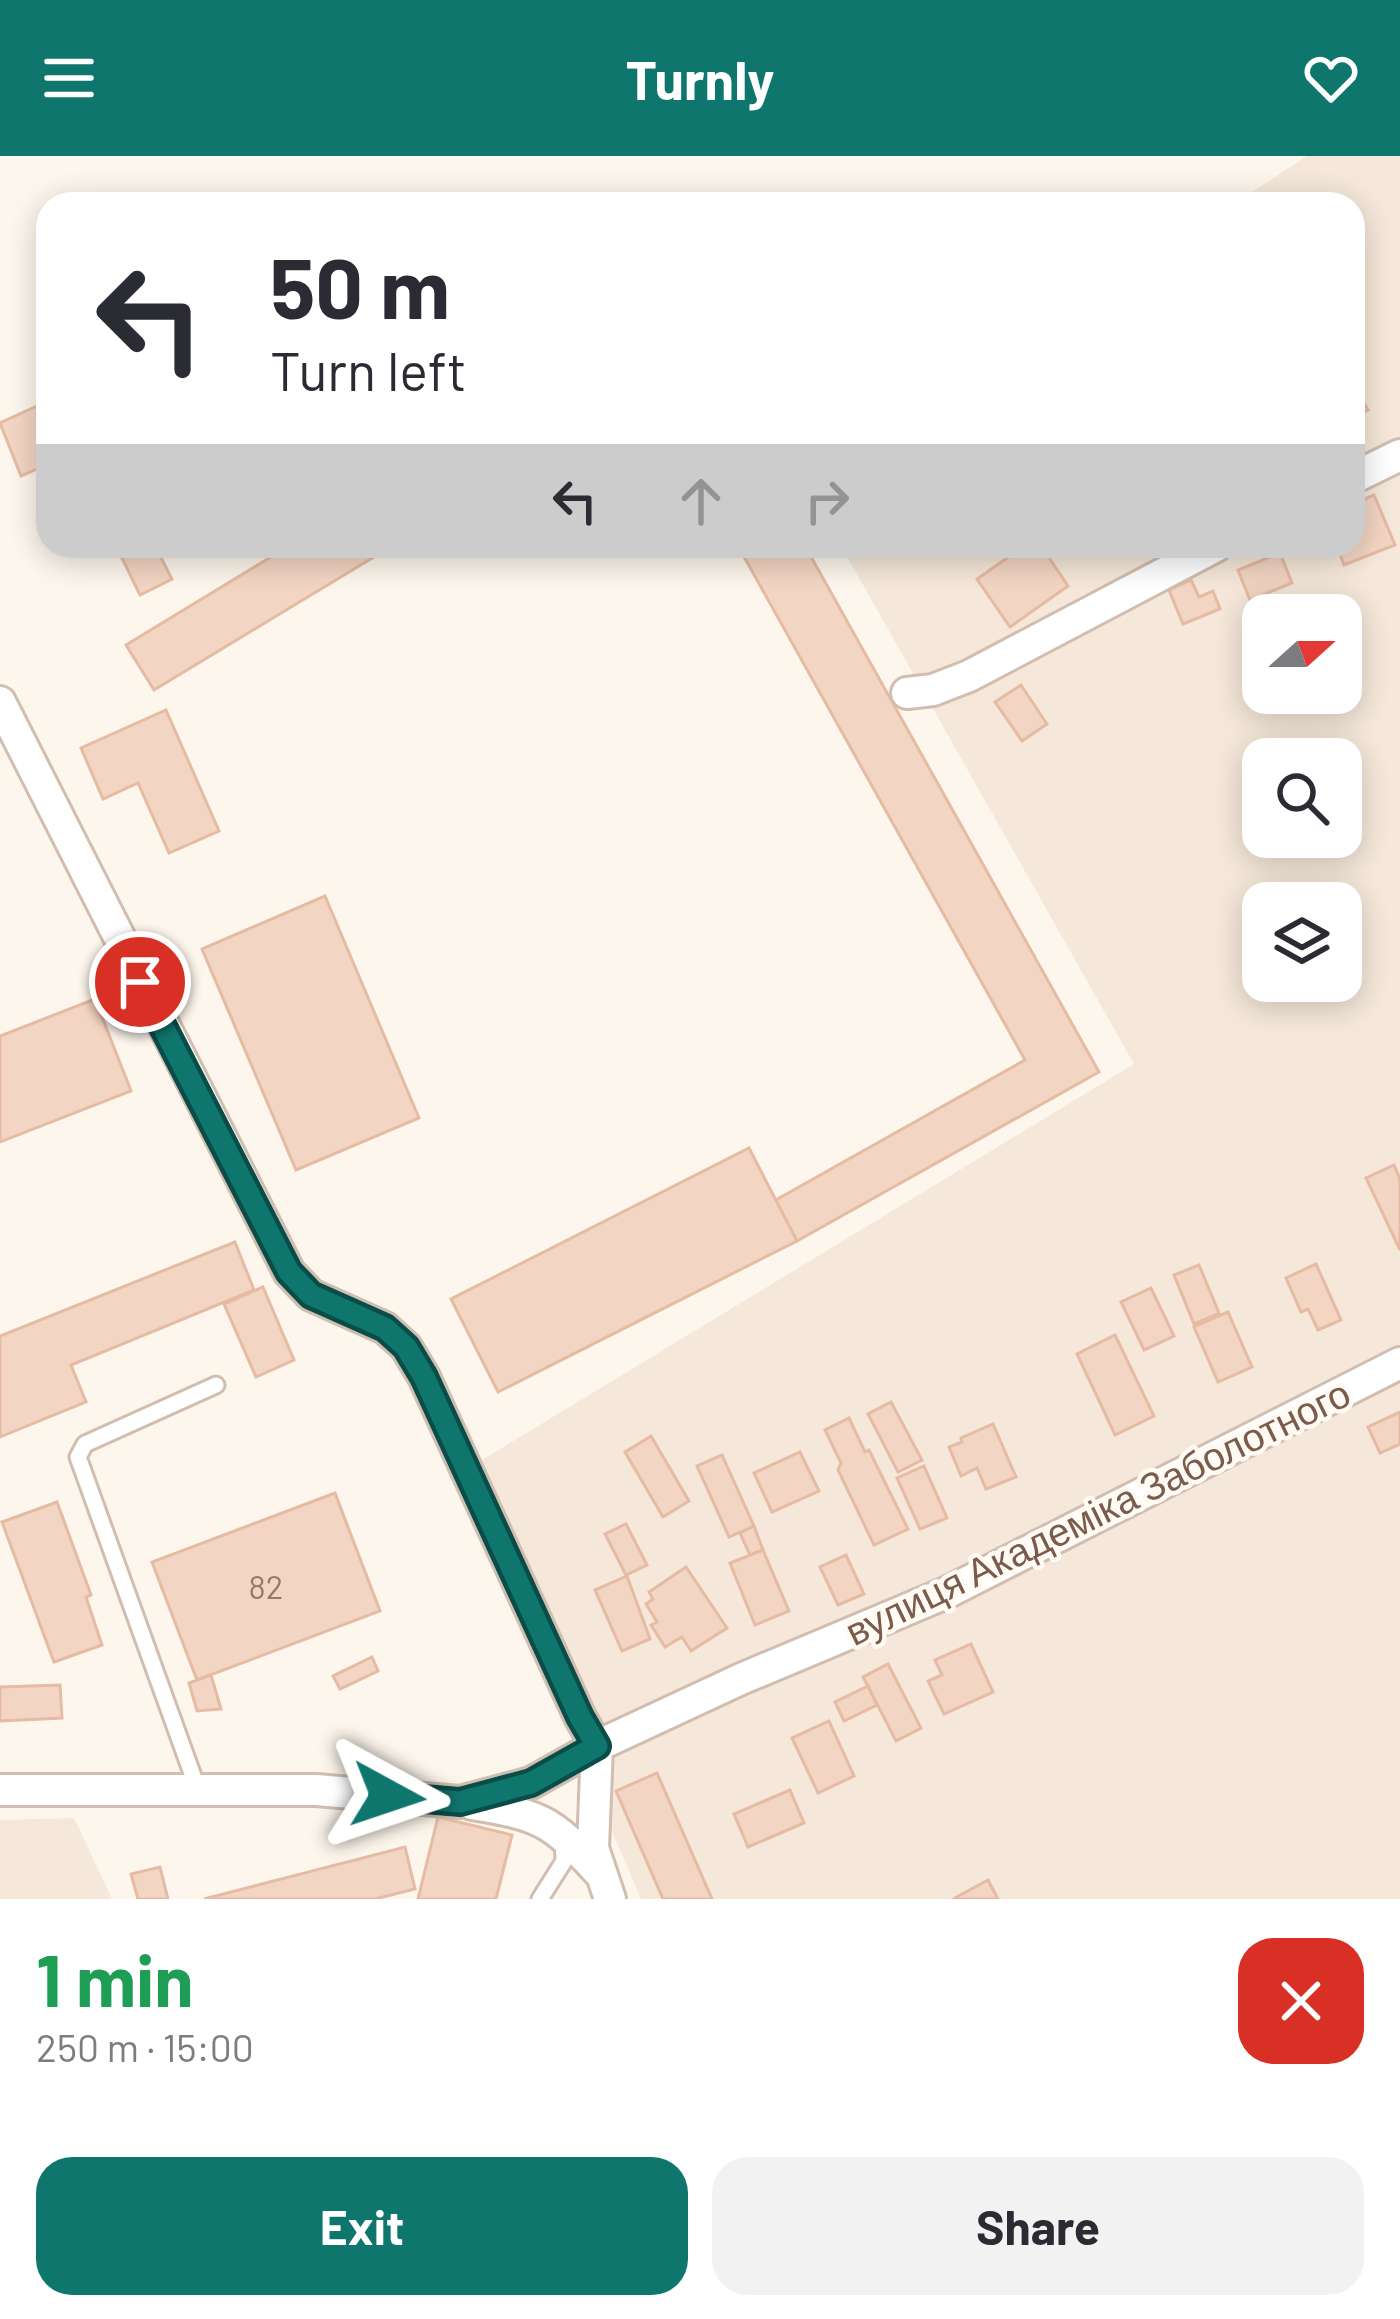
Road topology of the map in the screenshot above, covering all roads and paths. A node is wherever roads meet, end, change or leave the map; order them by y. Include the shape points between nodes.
1 (1400, 455) edge
2 (1365, 472) edge
3 (1193, 558) edge
4 (907, 693) dead end
5 (0, 702) edge
6 (1400, 1363) edge
7 (216, 1384) dead end
8 (597, 1746) junction
9 (0, 1790) edge
10 (199, 1790) junction
11 (460, 1802) junction
12 (563, 1834) junction
13 (604, 1885) edge
14 (540, 1899) edge

1 - 2 street
3 - 4 street via 969,676
5 - 8 street via 289,1272 311,1295 385,1328 424,1377
6 - 8 street, вулиця Академіка Заболотного via 946,1593
7 - 10 lane via 85,1444 78,1457
8 - 11 street, вулиця Академіка Заболотного via 531,1783
8 - 13 street via 591,1822
9 - 10 street
10 - 11 street
11 - 12 street via 526,1813
12 - 13 street
12 - 14 lane via 564,1861

